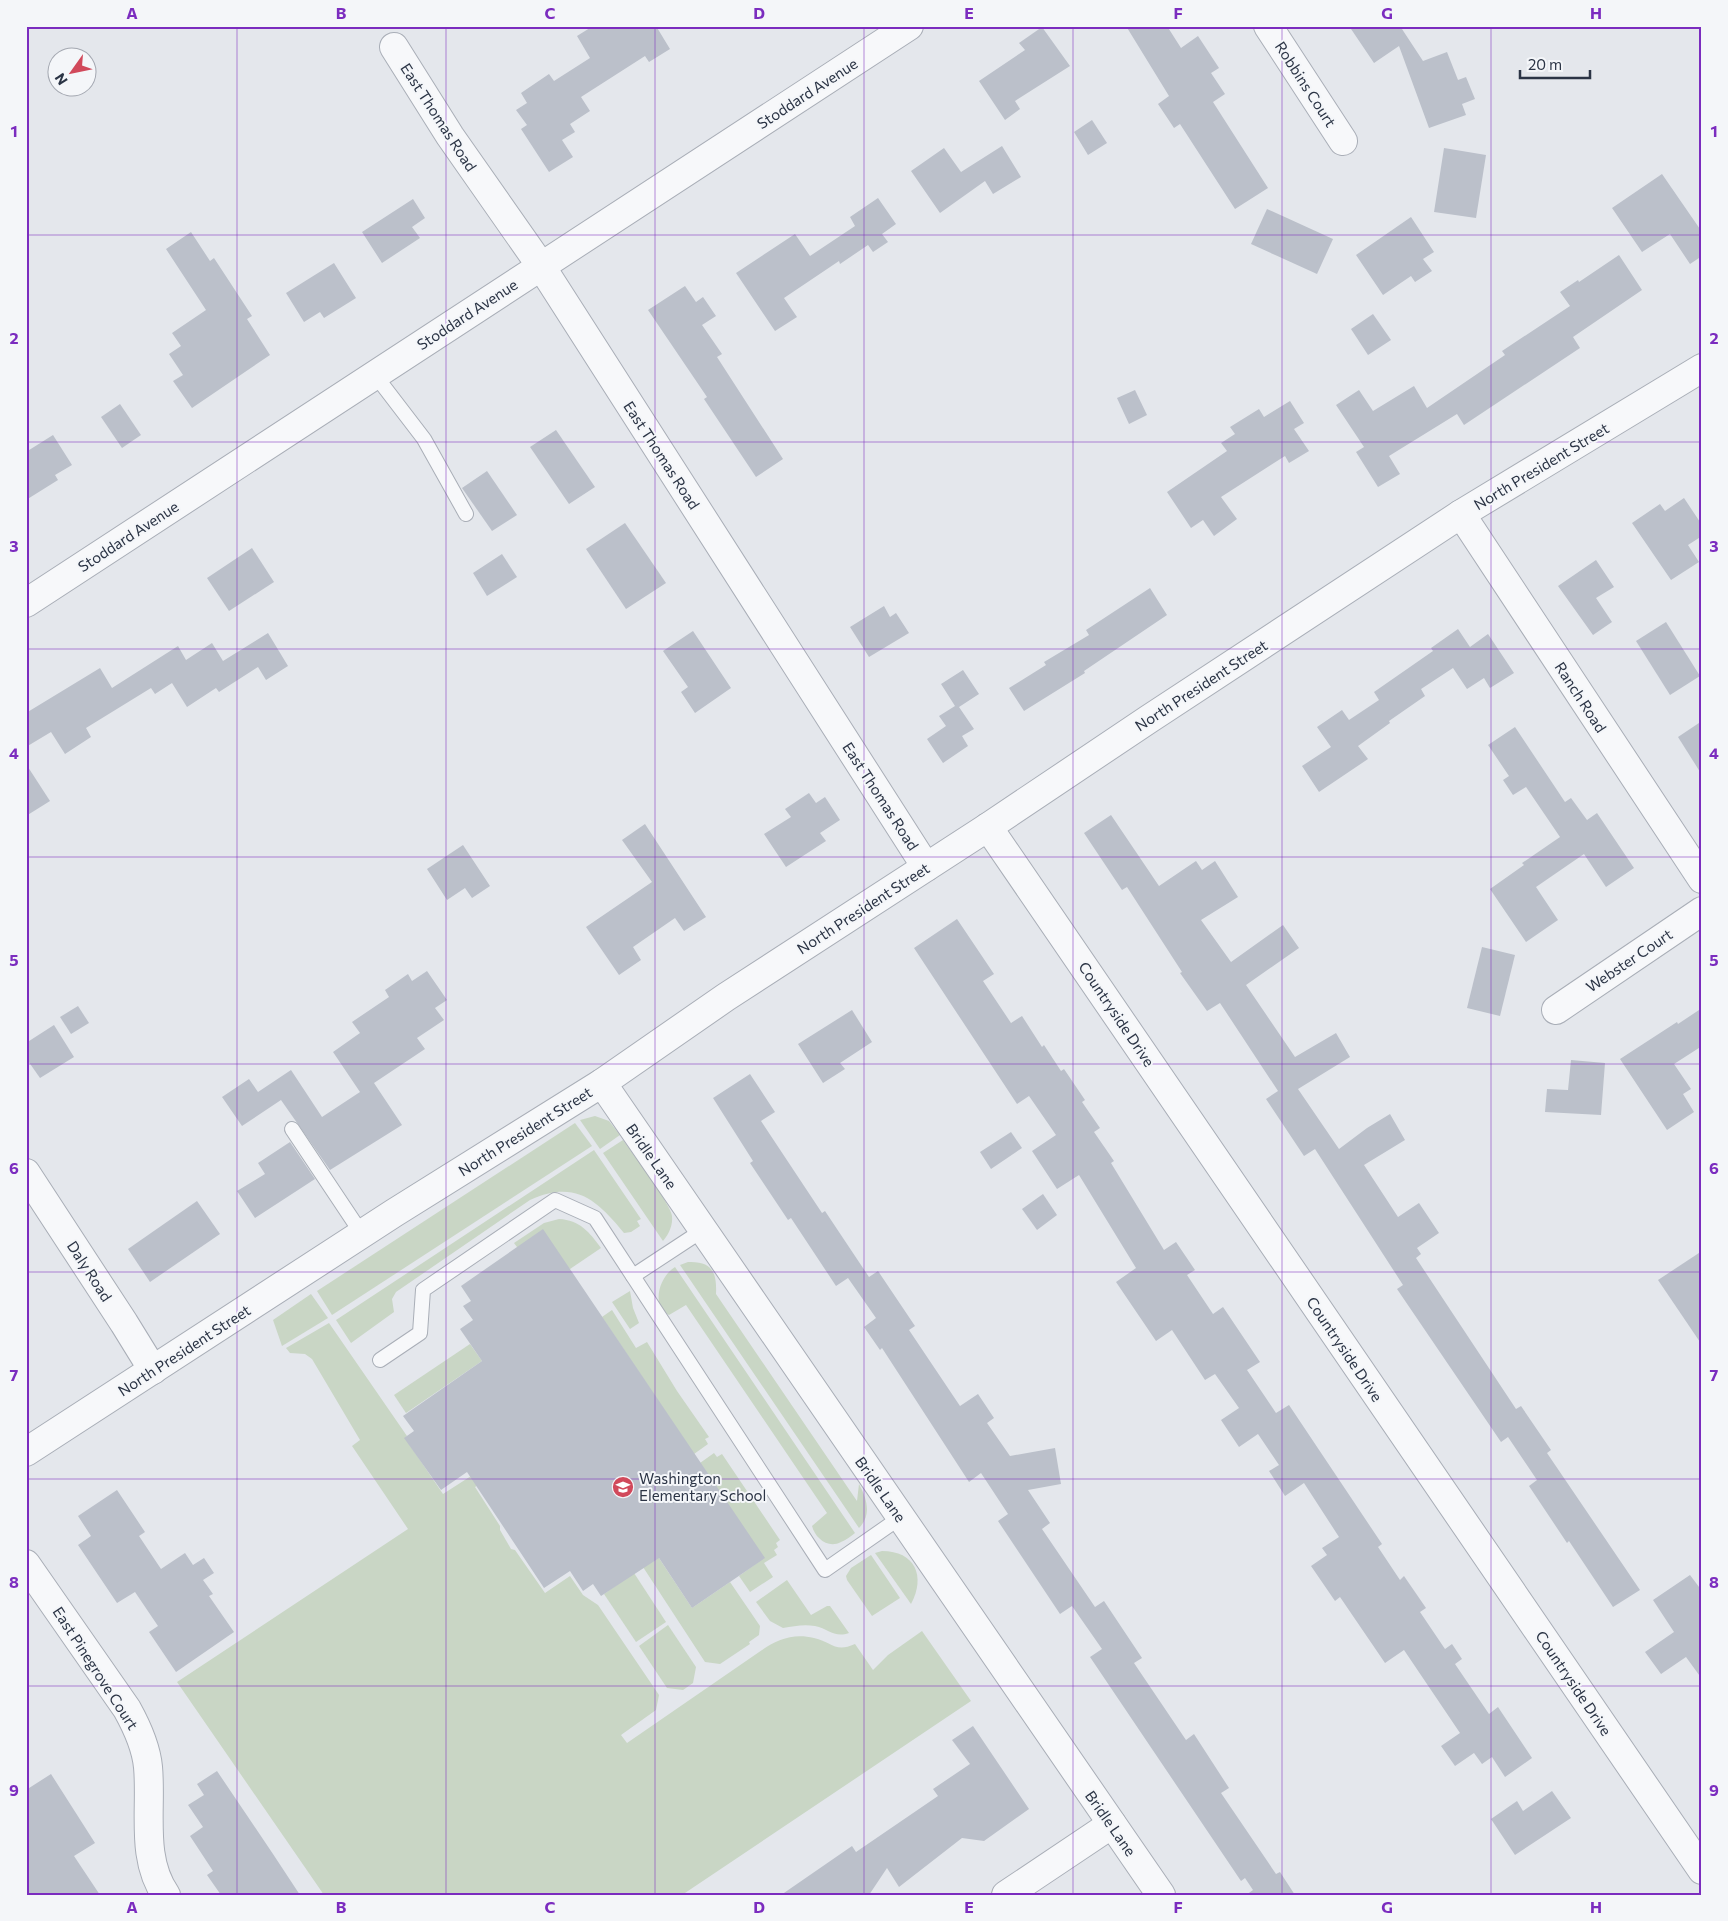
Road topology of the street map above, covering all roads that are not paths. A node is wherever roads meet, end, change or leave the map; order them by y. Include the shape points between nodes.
1 (908, 26) edge
2 (1268, 26) edge
3 (394, 47) dead end
4 (1343, 141) dead end
5 (541, 266) junction
6 (1702, 368) edge
7 (375, 374) junction
8 (466, 514) dead end
9 (1461, 514) junction
10 (26, 602) edge
11 (988, 827) junction
12 (926, 867) junction
13 (1702, 879) edge
14 (1702, 911) edge
15 (1556, 1010) dead end
16 (602, 1083) junction
17 (292, 1129) dead end
18 (26, 1173) edge
19 (703, 1230) junction
20 (362, 1234) junction
21 (633, 1276) junction
22 (380, 1360) dead end
23 (153, 1370) junction
24 (26, 1452) edge
25 (901, 1517) junction
26 (26, 1564) edge
27 (1112, 1824) junction
28 (1702, 1870) edge
29 (166, 1895) edge
30 (1006, 1895) edge
31 (1161, 1895) edge

1 - 5 street, Stoddard Avenue
2 - 4 street, Robbins Court
3 - 5 street, East Thomas Road via 450,136
5 - 7 street, Stoddard Avenue
5 - 12 street, East Thomas Road
6 - 9 street, North President Street
7 - 8 lane via 424,439
7 - 10 street, Stoddard Avenue
9 - 11 street, North President Street
9 - 13 street, Ranch Road
11 - 12 street, North President Street
11 - 28 street, Countryside Drive
12 - 16 street, North President Street via 726,997
14 - 15 street, Webster Court
16 - 19 street, Bridle Lane
16 - 20 street, North President Street
17 - 20 lane
18 - 23 street, Daly Road
19 - 21 lane
19 - 25 street, Bridle Lane
20 - 23 street, North President Street
21 - 22 lane via 595,1218 555,1200 423,1290 420,1332
21 - 25 lane via 825,1570
23 - 24 street, North President Street
25 - 27 street, Bridle Lane
26 - 29 street, East Pinegrove Court via 136,1726 148,1766 151,1853
27 - 30 street
27 - 31 street, Bridle Lane

